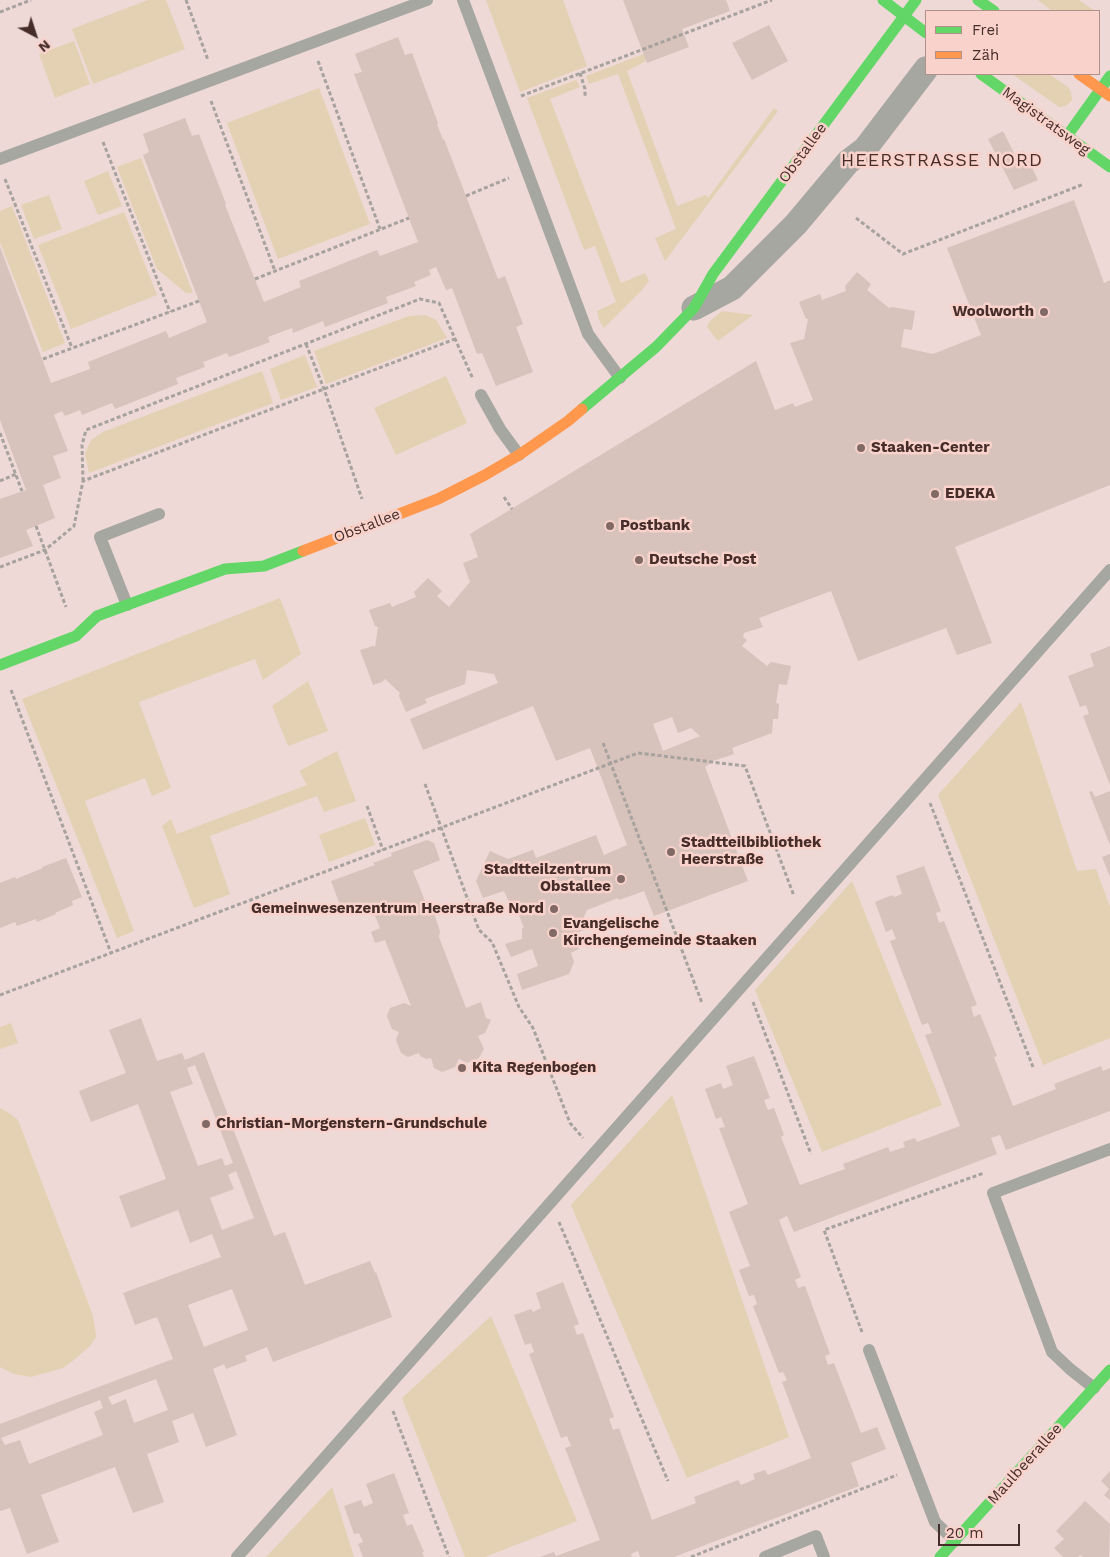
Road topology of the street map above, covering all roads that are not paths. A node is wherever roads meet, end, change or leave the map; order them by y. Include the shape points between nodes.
1 (427, 0) edge
2 (463, 0) edge
3 (883, 0) edge
4 (916, 0) edge
5 (979, 0) edge
6 (993, 10) edge
7 (904, 16) junction
8 (925, 31) edge
9 (925, 70) edge
10 (982, 75) edge
11 (1080, 75) edge
12 (1110, 76) edge
13 (1100, 89) junction
14 (1110, 96) edge
15 (1066, 136) junction
16 (0, 159) edge
17 (1110, 168) edge
18 (694, 308) junction
19 (620, 378) junction
20 (481, 395) road end
21 (519, 455) junction
22 (159, 514) dead end
23 (1110, 570) edge
24 (127, 605) junction
25 (1, 665) edge
26 (1110, 1149) edge
27 (869, 1350) road end
28 (1110, 1370) edge
29 (1094, 1388) junction
30 (954, 1542) junction
31 (237, 1557) edge
32 (765, 1557) edge
33 (824, 1557) edge
34 (940, 1557) edge

1 - 16 lane
2 - 19 lane via 588,334
3 - 7 street
4 - 7 street, Obstallee
5 - 6 street
7 - 8 street
7 - 18 street, Obstallee via 713,274
9 - 18 street, Obstallee via 865,148 848,162 796,224 732,288
10 - 15 street, Magistratsweg
11 - 13 street
12 - 13 street
13 - 14 street
13 - 15 street
15 - 17 street, Magistratsweg
18 - 19 street, Obstallee
19 - 21 street, Obstallee via 568,421
20 - 21 lane
21 - 24 street, Obstallee via 438,499 264,566 225,569
22 - 24 lane via 100,536
23 - 31 lane
24 - 25 street, Obstallee via 97,616 76,636
26 - 29 lane via 993,1193 1052,1352
27 - 30 lane via 935,1522
28 - 29 street, Maulbeerallee
29 - 30 street, Maulbeerallee
30 - 34 street, Maulbeerallee
32 - 33 lane via 816,1536

